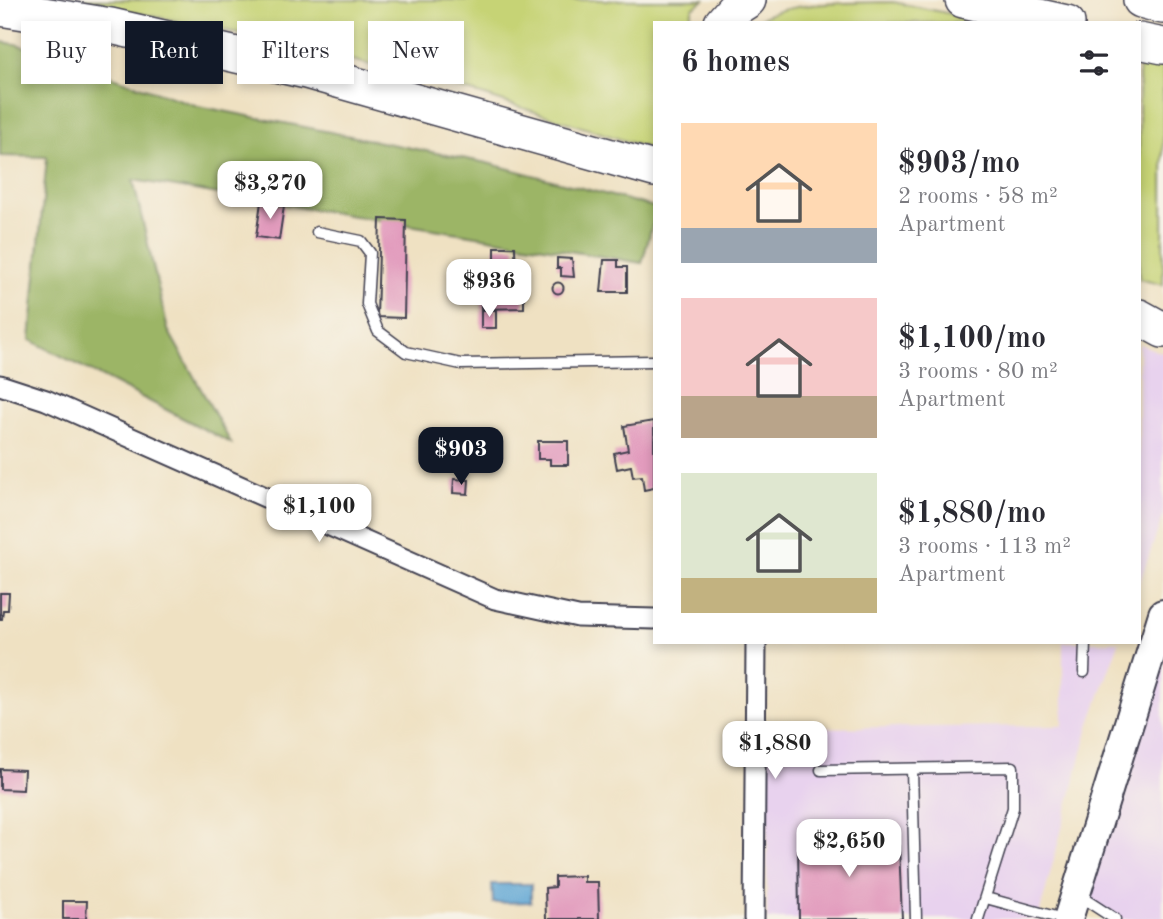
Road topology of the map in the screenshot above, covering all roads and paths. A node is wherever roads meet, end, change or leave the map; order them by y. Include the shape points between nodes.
1 (748, 0) edge
2 (963, 0) edge
3 (1141, 0) edge
4 (1163, 6) edge
5 (0, 8) edge
6 (724, 21) edge
7 (1058, 21) edge
8 (1141, 41) edge
9 (1163, 46) edge
10 (653, 169) edge
11 (317, 232) dead end
12 (1141, 294) edge
13 (1163, 299) edge
14 (1141, 314) edge
15 (1141, 315) edge
16 (1163, 320) edge
17 (1163, 330) edge
18 (653, 361) edge
19 (0, 385) edge
20 (653, 619) edge
21 (1157, 624) edge
22 (756, 644) edge
23 (1085, 644) edge
24 (1084, 672) dead end
25 (912, 769) junction
26 (821, 770) dead end
27 (986, 898) junction
28 (1069, 910) edge
29 (754, 919) edge
30 (916, 919) edge
31 (978, 919) edge
32 (1115, 919) edge

1 - 6 highway
2 - 7 highway
3 - 4 highway
5 - 10 highway via 111,26 306,71
8 - 9 highway
11 - 18 lane via 361,241 370,253 367,304 378,331 406,352 461,364
12 - 13 highway
14 - 16 highway
15 - 17 highway
19 - 20 street via 46,400 495,599 578,617
21 - 28 street
22 - 29 street
23 - 24 lane
25 - 26 lane
25 - 27 lane via 1013,767 1013,808
25 - 30 lane
27 - 28 lane
27 - 31 lane
28 - 32 lane

